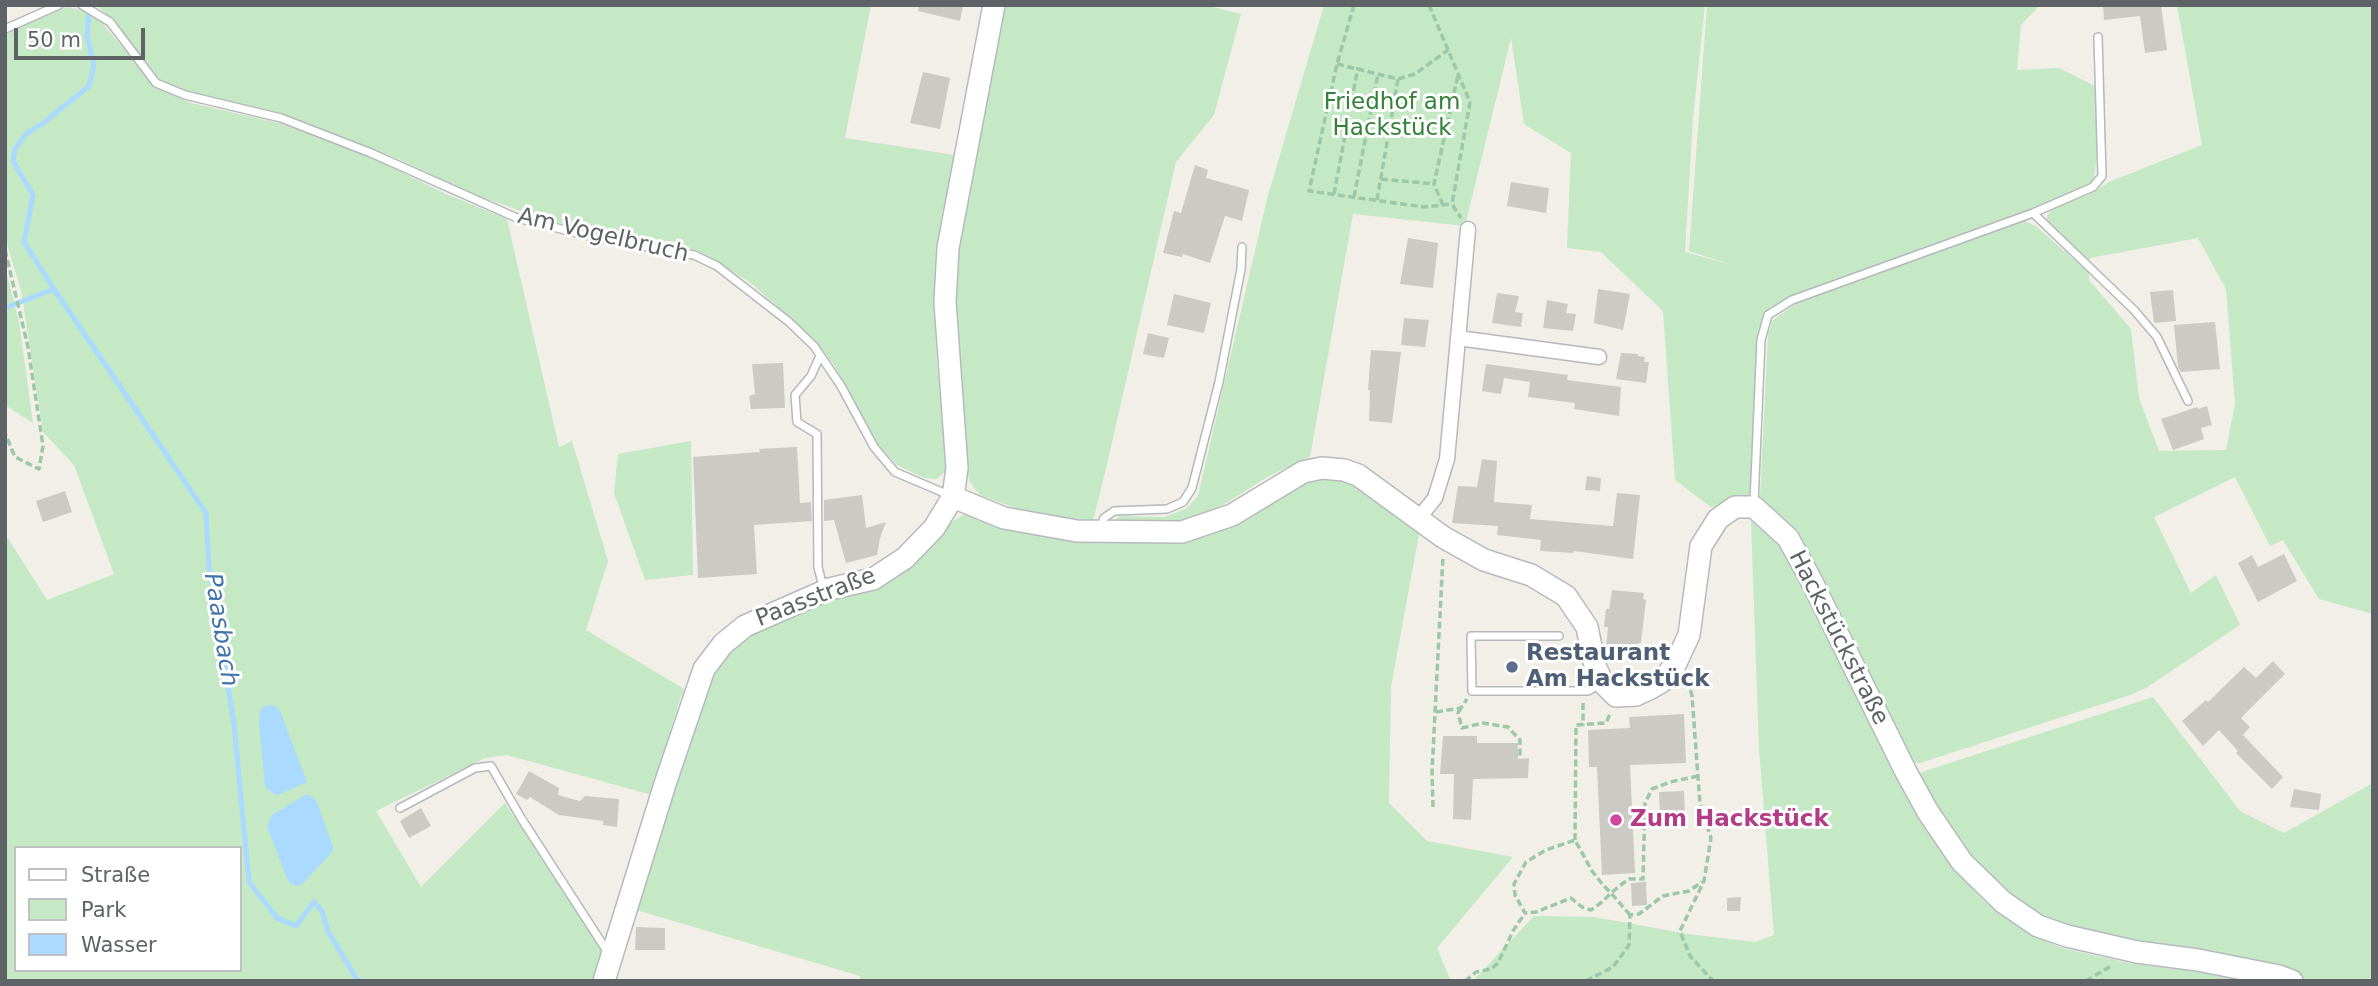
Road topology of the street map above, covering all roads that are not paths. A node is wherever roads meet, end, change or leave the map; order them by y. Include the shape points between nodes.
1 (59, 5) edge
2 (994, 5) edge
3 (86, 6) edge
4 (5, 29) edge
5 (2098, 37) dead end
6 (2032, 213) junction
7 (1468, 229) road end
8 (1242, 247) dead end
9 (1458, 338) junction
10 (820, 356) junction
11 (1599, 357) dead end
12 (2188, 401) dead end
13 (953, 497) junction
14 (1754, 507) junction
15 (1419, 518) junction
16 (1098, 531) junction
17 (824, 592) junction
18 (1559, 636) dead end
19 (1601, 690) junction
20 (400, 808) dead end
21 (612, 958) junction
22 (604, 981) edge
23 (2292, 981) edge

1 - 4 lane
2 - 13 street, Paasstraße via 948,248 947,355 957,468
3 - 10 lane, Am Vogelbruch via 110,22 156,83 185,95 281,118 517,218 694,255 717,266 789,322
5 - 6 lane via 2102,176 2094,187
6 - 12 lane via 2157,337
6 - 14 lane via 1792,300 1768,315 1761,340
7 - 9 street
8 - 16 lane via 1221,370 1192,488 1183,502 1167,509 1114,511
9 - 11 street
9 - 15 street via 1447,459 1435,498
10 - 13 lane, Am Vogelbruch via 874,447 895,472
10 - 17 lane via 795,395 797,422 817,434 818,567
13 - 16 street via 1004,517
13 - 17 street, Paasstraße via 934,528 905,558 873,579
14 - 19 street via 1735,506 1718,519 1701,546 1689,635 1675,665 1651,688 1636,695
14 - 23 street, Hackstückstraße via 1788,538 1928,813 1962,862 2003,902 2038,926 2067,936
15 - 16 street via 1357,475 1322,468 1303,472 1232,514 1182,532
15 - 19 street via 1484,560 1531,575 1566,596 1587,627
17 - 21 street, Paasstraße via 745,626 723,644 704,669
18 - 19 lane via 1471,636 1472,691
20 - 21 lane via 475,768 491,766
21 - 22 street, Paasstraße

